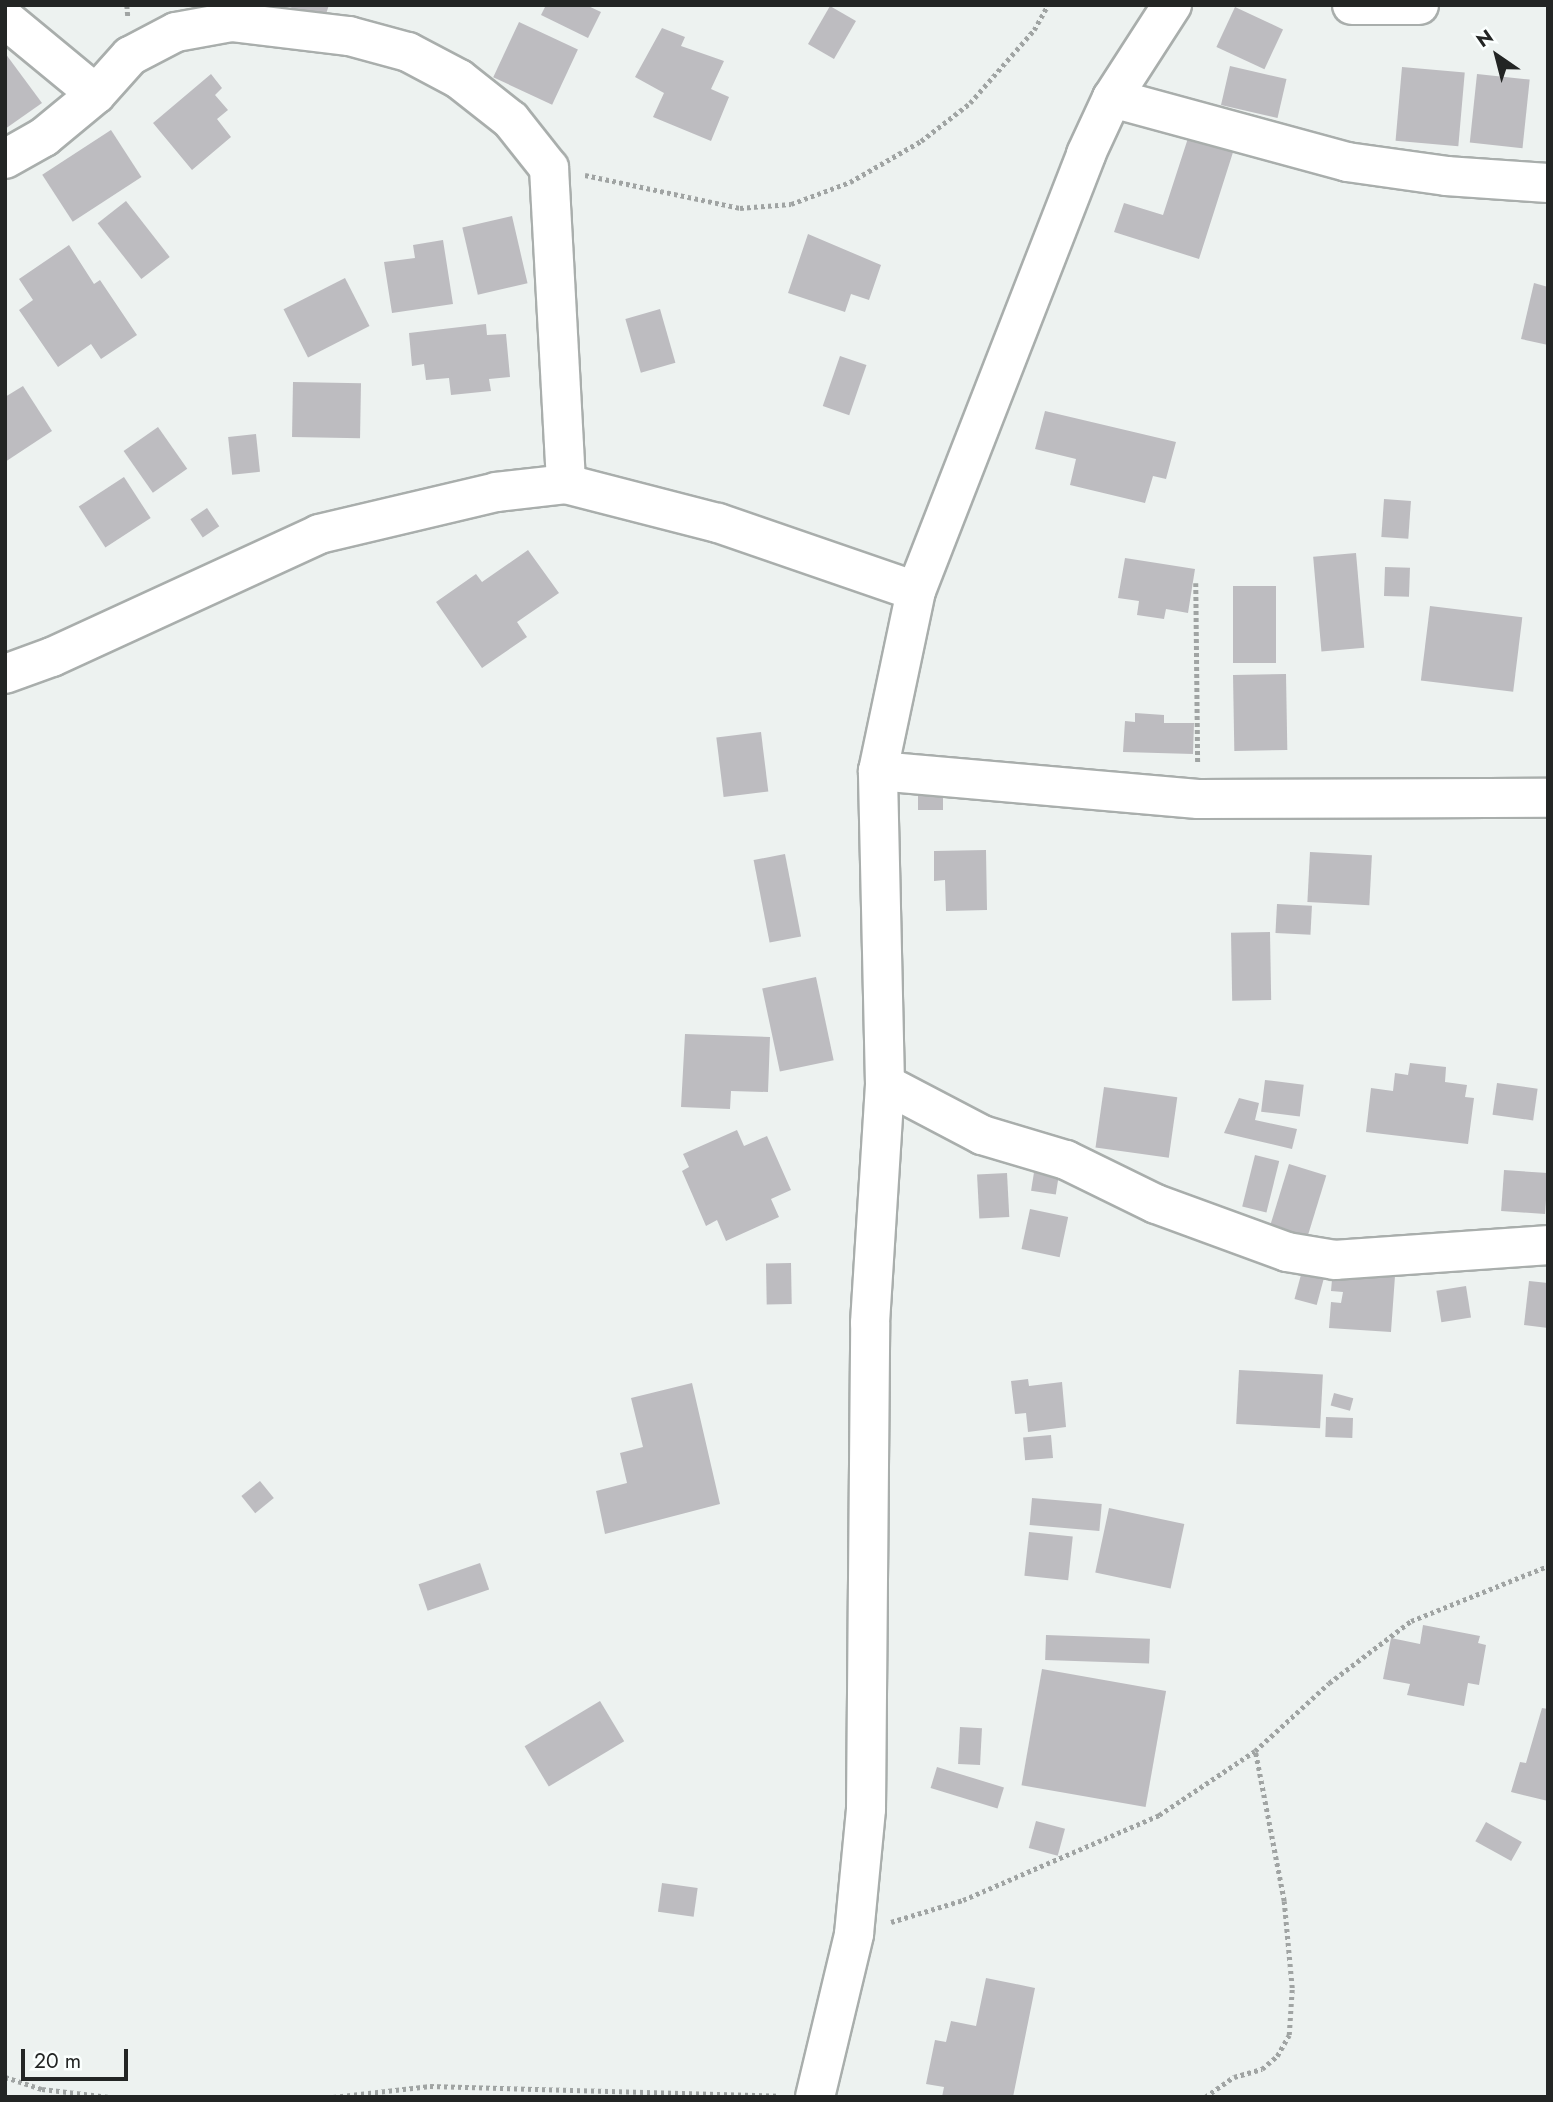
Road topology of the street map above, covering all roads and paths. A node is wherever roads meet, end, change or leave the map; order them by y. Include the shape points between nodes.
1 (1048, 5) edge
2 (1352, 5) edge
3 (1419, 5) edge
4 (1163, 9) edge
5 (5, 19) edge
6 (96, 94) junction
7 (1112, 97) junction
8 (5, 159) edge
9 (549, 168) junction
10 (1548, 183) edge
11 (566, 484) junction
12 (1196, 583) dead end
13 (916, 591) junction
14 (5, 674) edge
15 (877, 771) junction
16 (1548, 798) edge
17 (1198, 799) junction
18 (885, 1084) junction
19 (1548, 1245) edge
20 (1548, 1566) edge
21 (1255, 1751) junction
22 (854, 1934) junction
23 (5, 2077) edge
24 (110, 2097) edge
25 (333, 2097) edge
26 (794, 2097) edge
27 (815, 2097) edge
28 (1205, 2097) edge

1 - 9 path via 1034,30 970,103 921,141 850,182 791,204 740,208
2 - 3 street
4 - 7 street
5 - 6 street
6 - 8 street via 44,136
6 - 9 street via 130,56 177,32 231,22 349,36 408,52 460,79 511,120
7 - 10 street via 1347,162 1446,176
7 - 13 street
9 - 11 street
11 - 13 street via 718,523
11 - 14 street via 496,492 319,534 75,647
12 - 17 path
13 - 15 street
15 - 17 street
15 - 18 street
16 - 17 street
18 - 19 street via 982,1135 1066,1160 1156,1204 1287,1252 1335,1260
18 - 22 street via 870,1349 866,1809
20 - 21 path via 1411,1621 1340,1675
21 - 22 path via 1159,1815 1071,1857 963,1900
21 - 28 path via 1284,1900 1292,1988 1289,2035 1277,2056 1262,2068 1234,2077
22 - 27 street
23 - 24 path via 42,2089
25 - 26 path via 430,2086

